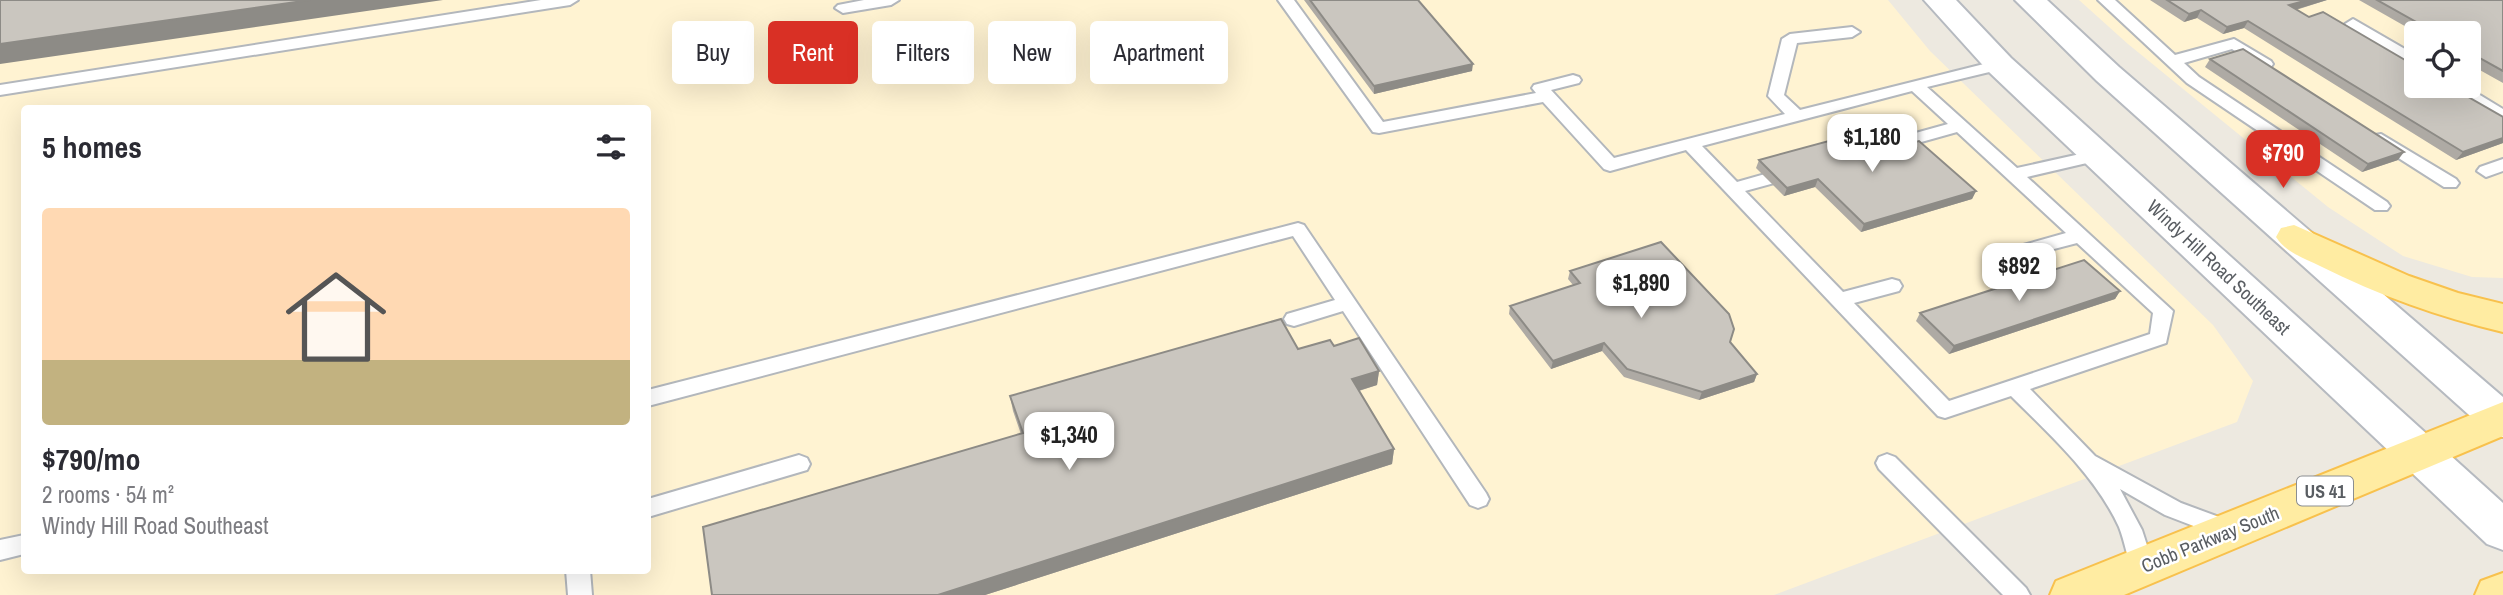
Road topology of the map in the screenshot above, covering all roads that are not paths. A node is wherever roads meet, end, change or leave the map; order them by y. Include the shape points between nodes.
1 (570, 0) edge
2 (891, 0) edge
3 (1286, 0) edge
4 (1939, 0) edge
5 (2030, 0) edge
6 (2106, 0) edge
7 (843, 8) dead end
8 (2353, 24) dead end
9 (1852, 33) dead end
10 (2404, 55) edge
11 (2173, 61) junction
12 (2000, 65) junction
13 (2279, 73) edge
14 (1573, 80) dead end
15 (1915, 85) junction
16 (0, 90) edge
17 (1547, 96) junction
18 (2474, 98) edge
19 (1796, 116) junction
20 (2503, 116) edge
21 (1960, 126) junction
22 (2370, 132) edge
23 (1689, 144) junction
24 (1882, 148) edge
25 (2098, 155) junction
26 (2503, 165) edge
27 (1798, 171) edge
28 (2486, 171) dead end
29 (2013, 175) junction
30 (2450, 183) dead end
31 (1732, 189) junction
32 (2381, 206) dead end
33 (2080, 236) junction
34 (2294, 237) junction
35 (2023, 251) dead end
36 (1892, 286) dead end
37 (1839, 300) junction
38 (1348, 303) junction
39 (2503, 318) edge
40 (1293, 319) dead end
41 (2014, 386) junction
42 (651, 397) edge
43 (2502, 420) edge
44 (2420, 453) junction
45 (2088, 460) junction
46 (1887, 463) dead end
47 (799, 464) dead end
48 (1478, 499) dead end
49 (651, 507) edge
50 (2231, 531) junction
51 (2503, 531) edge
52 (21, 546) edge
53 (0, 550) edge
54 (2142, 567) junction
55 (578, 574) edge
56 (2503, 593) edge
57 (580, 595) edge
58 (2018, 595) edge
59 (2073, 595) edge
60 (2498, 595) edge

1 - 16 lane
2 - 7 lane
3 - 17 lane via 1379,128
4 - 12 main road, Windy Hill Road Southeast
5 - 34 main road
6 - 11 lane
8 - 10 lane
9 - 19 lane via 1790,39 1776,96
11 - 13 lane via 2234,44
11 - 32 lane via 2193,80
12 - 15 lane
12 - 25 main road, Windy Hill Road Southeast
14 - 17 lane via 1540,88
15 - 19 lane
15 - 21 lane
17 - 23 lane via 1610,165
18 - 20 lane
19 - 23 lane
21 - 24 lane
21 - 29 lane
22 - 30 lane
23 - 31 lane
25 - 29 lane
25 - 44 main road, Windy Hill Road Southeast
26 - 28 lane
27 - 31 lane
29 - 33 lane
31 - 37 lane
33 - 35 lane
33 - 41 lane via 2163,311 2159,338
34 - 39 main road via 2385,283
34 - 43 main road
36 - 37 lane
37 - 41 lane via 1945,410
38 - 40 lane
38 - 42 lane via 1298,229
38 - 48 lane
41 - 45 lane
43 - 44 main road, Cobb Parkway South / US 41
44 - 50 main road, Cobb Parkway South / US 41
44 - 51 main road, Windy Hill Road Southeast
45 - 50 lane via 2173,509
45 - 54 lane via 2130,527
46 - 58 lane
47 - 49 lane
50 - 54 main road, Cobb Parkway South / US 41
52 - 53 lane
54 - 59 main road, Cobb Parkway South / US 41
55 - 57 lane
56 - 60 main road

